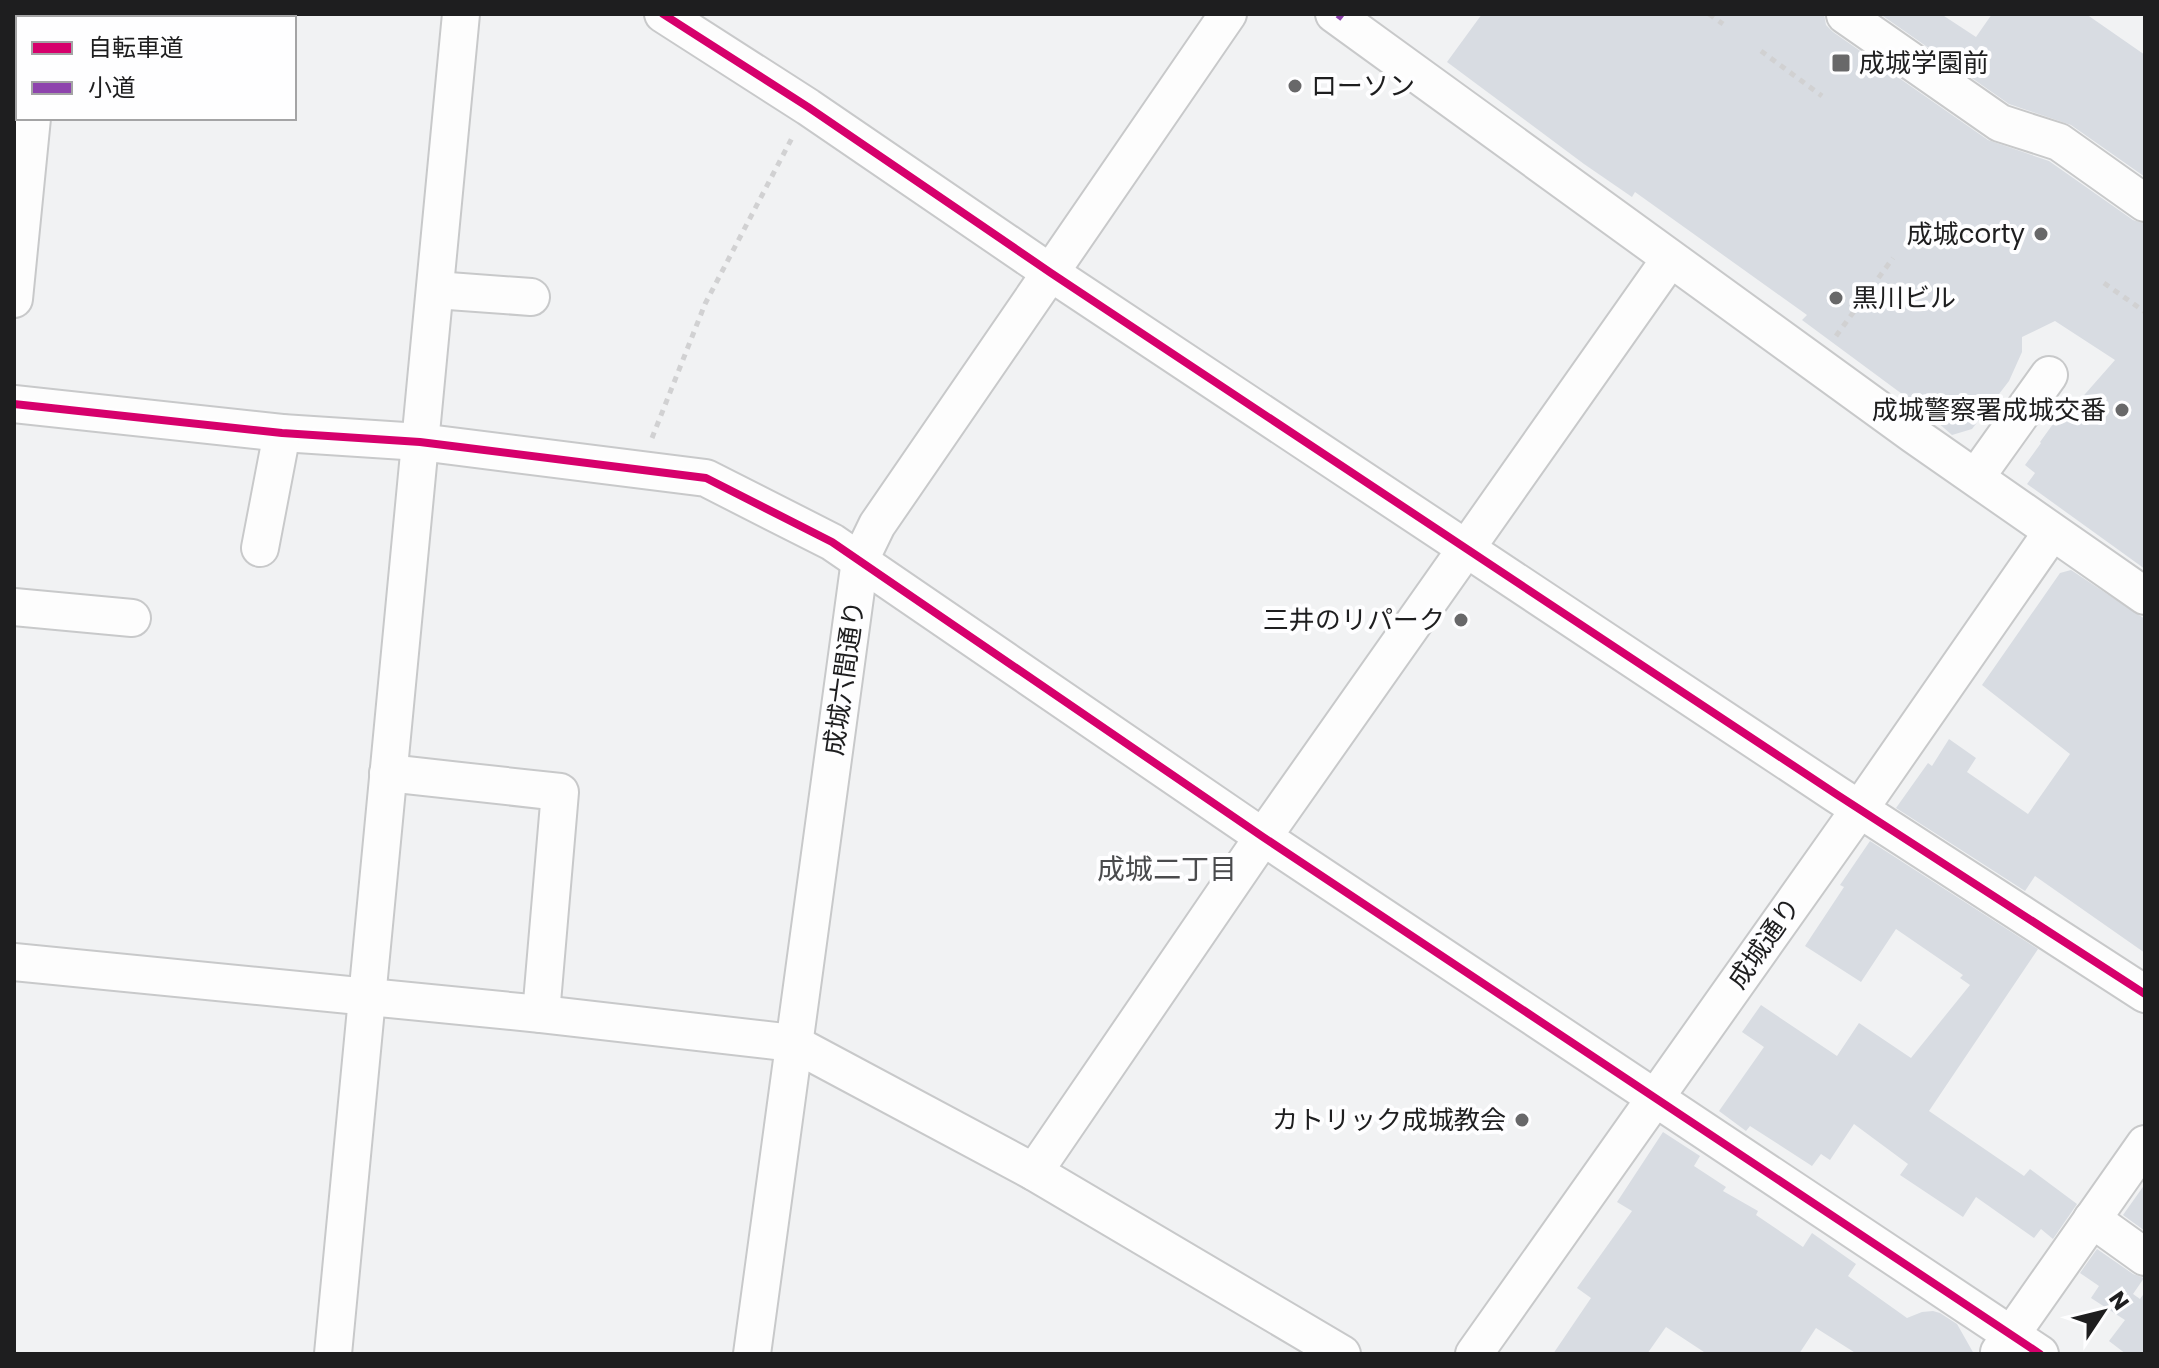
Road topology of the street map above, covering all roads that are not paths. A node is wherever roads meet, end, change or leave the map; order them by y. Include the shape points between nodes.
1 (461, 14) edge
2 (663, 14) edge
3 (1228, 14) edge
4 (1845, 15) edge
5 (1338, 16) edge
6 (32, 120) edge
7 (2145, 203) edge
8 (1670, 259) junction
9 (1051, 273) junction
10 (435, 290) junction
11 (531, 297) dead end
12 (14, 299) edge
13 (2049, 375) dead end
14 (14, 404) edge
15 (282, 433) junction
16 (420, 442) junction
17 (1976, 477) junction
18 (2052, 532) junction
19 (260, 548) dead end
20 (1467, 549) junction
21 (860, 560) junction
22 (2145, 596) edge
23 (14, 607) edge
24 (132, 618) dead end
25 (388, 773) junction
26 (1859, 810) junction
27 (1263, 837) junction
28 (14, 962) edge
29 (2145, 994) edge
30 (368, 997) junction
31 (541, 1014) junction
32 (793, 1043) junction
33 (1654, 1099) junction
34 (2145, 1144) edge
35 (1034, 1172) junction
36 (2092, 1219) junction
37 (2145, 1257) edge
38 (2016, 1347) edge
39 (333, 1354) edge
40 (752, 1354) edge
41 (1342, 1354) edge
42 (1474, 1354) edge

1 - 10 street
2 - 9 street
3 - 9 street, 成城六間通り
4 - 7 street via 2000,123 2059,142
5 - 8 street
6 - 12 street
8 - 17 street
8 - 20 street
9 - 20 street
9 - 21 street, 成城六間通り via 877,525
10 - 11 street
10 - 16 street
13 - 17 street
14 - 15 street
15 - 16 street
15 - 19 street
16 - 21 street via 706,478
16 - 25 street
17 - 18 street
18 - 22 street
18 - 26 street, 成城通り
20 - 26 street
20 - 27 street
21 - 27 street
21 - 32 street, 成城六間通り
23 - 24 street
25 - 30 street
25 - 31 street via 560,792
26 - 29 street
26 - 33 street, 成城通り
27 - 33 street
27 - 35 street
28 - 30 street
30 - 31 street
30 - 39 street
31 - 32 street
32 - 35 street
32 - 40 street, 成城六間通り
33 - 38 street
33 - 42 street, 成城通り
34 - 36 street
35 - 41 street
36 - 37 street
36 - 38 street

